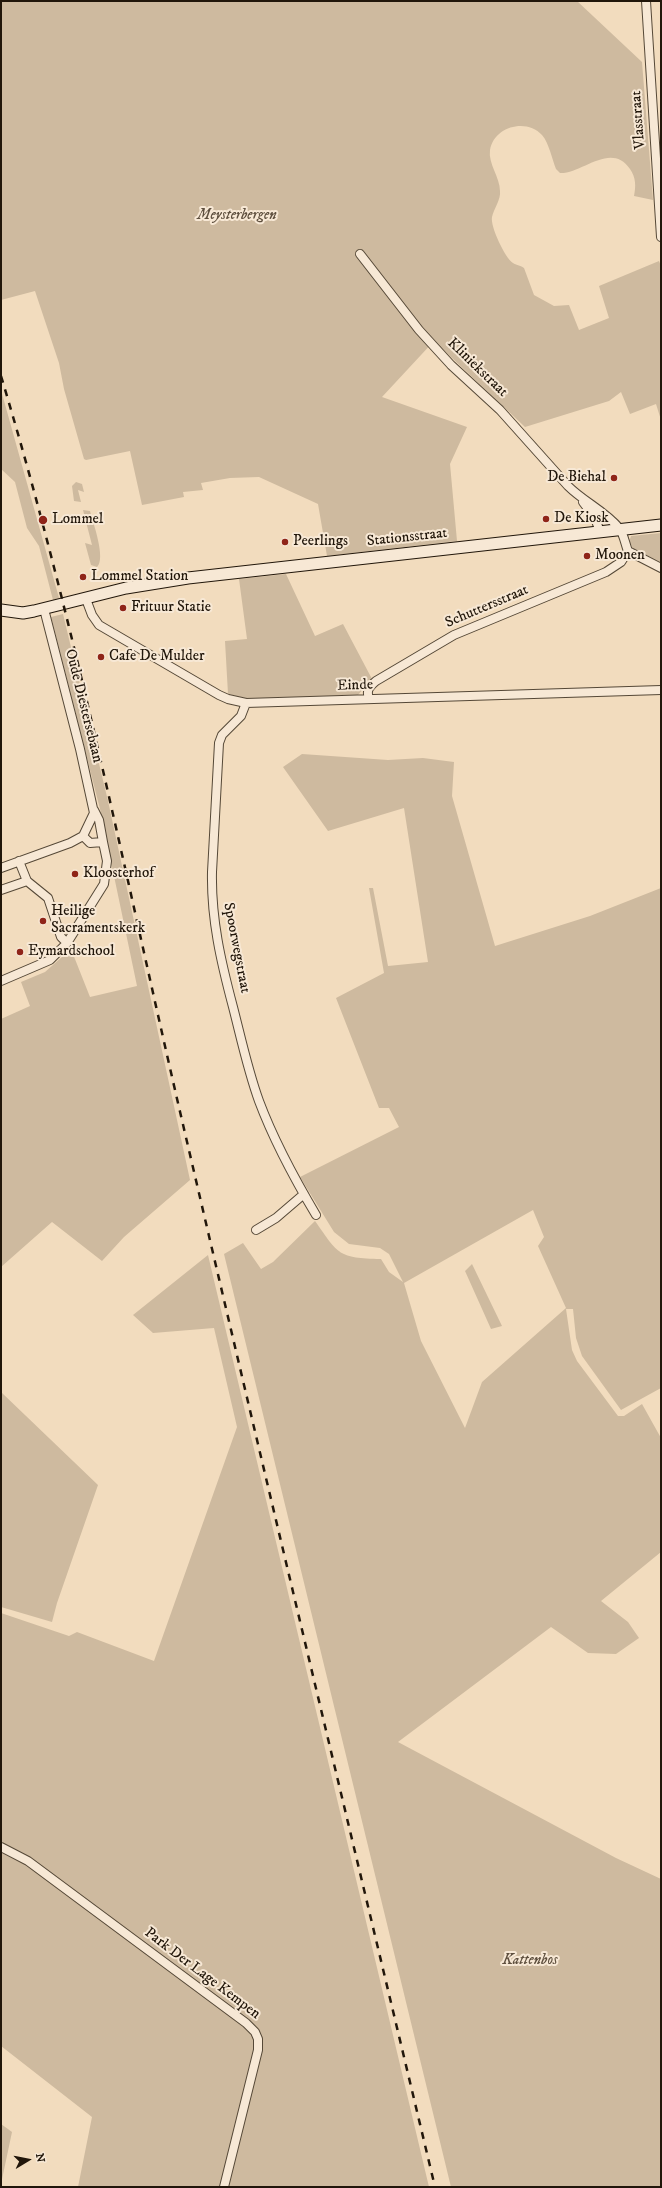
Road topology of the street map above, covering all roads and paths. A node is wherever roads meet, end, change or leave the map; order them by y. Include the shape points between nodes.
1 (646, 1) edge
2 (660, 197) edge
3 (661, 237) edge
4 (360, 254) dead end
5 (579, 497) junction
6 (661, 525) edge
7 (620, 530) junction
8 (600, 532) junction
9 (628, 551) junction
10 (661, 568) edge
11 (86, 598) junction
12 (44, 609) junction
13 (1, 610) edge
14 (661, 690) edge
15 (369, 700) junction
16 (246, 703) junction
17 (94, 810) junction
18 (83, 836) junction
19 (103, 842) junction
20 (19, 861) junction
21 (1, 868) edge
22 (27, 881) junction
23 (1, 890) edge
24 (67, 943) junction
25 (1, 981) edge
26 (304, 1194) junction
27 (316, 1215) dead end
28 (256, 1230) dead end
29 (1, 1847) edge
30 (224, 2187) edge

1 - 2 street, Vlasstraat
2 - 3 street, Vlasstraat
4 - 5 street, Kliniekstraat via 419,330 451,365 500,410
5 - 7 street, Kliniekstraat via 611,519
5 - 8 street, Kliniekstraat via 595,518
6 - 7 main road, Stationsstraat
7 - 8 main road, Stationsstraat
7 - 9 street
8 - 11 main road, Stationsstraat via 188,578
9 - 10 street
9 - 15 street, Schuttersstraat via 621,562 606,572 454,635 376,681 369,687
11 - 12 main road, Stationsstraat
11 - 16 street, Einde via 99,625 228,700
12 - 13 main road via 23,613
12 - 17 street, Oude Diestersebaan
14 - 15 street, Einde
15 - 16 street, Einde
16 - 26 street, Spoorwegstraat via 241,716 222,735 220,743 211,894 226,981 258,1099 288,1167
17 - 18 street via 92,820
17 - 19 street, Oude Diestersebaan via 99,820
18 - 19 street via 90,843
18 - 20 street
19 - 24 street, Oude Diestersebaan via 107,860 104,884
20 - 21 street
20 - 22 street
22 - 23 street
22 - 24 street via 48,898 61,937
24 - 25 street, Oude Diestersebaan via 50,960
26 - 27 street, Spoorwegstraat
26 - 28 street via 276,1218
29 - 30 street, Park Der Lage Kempen via 28,1861 255,2032 258,2039 256,2061

